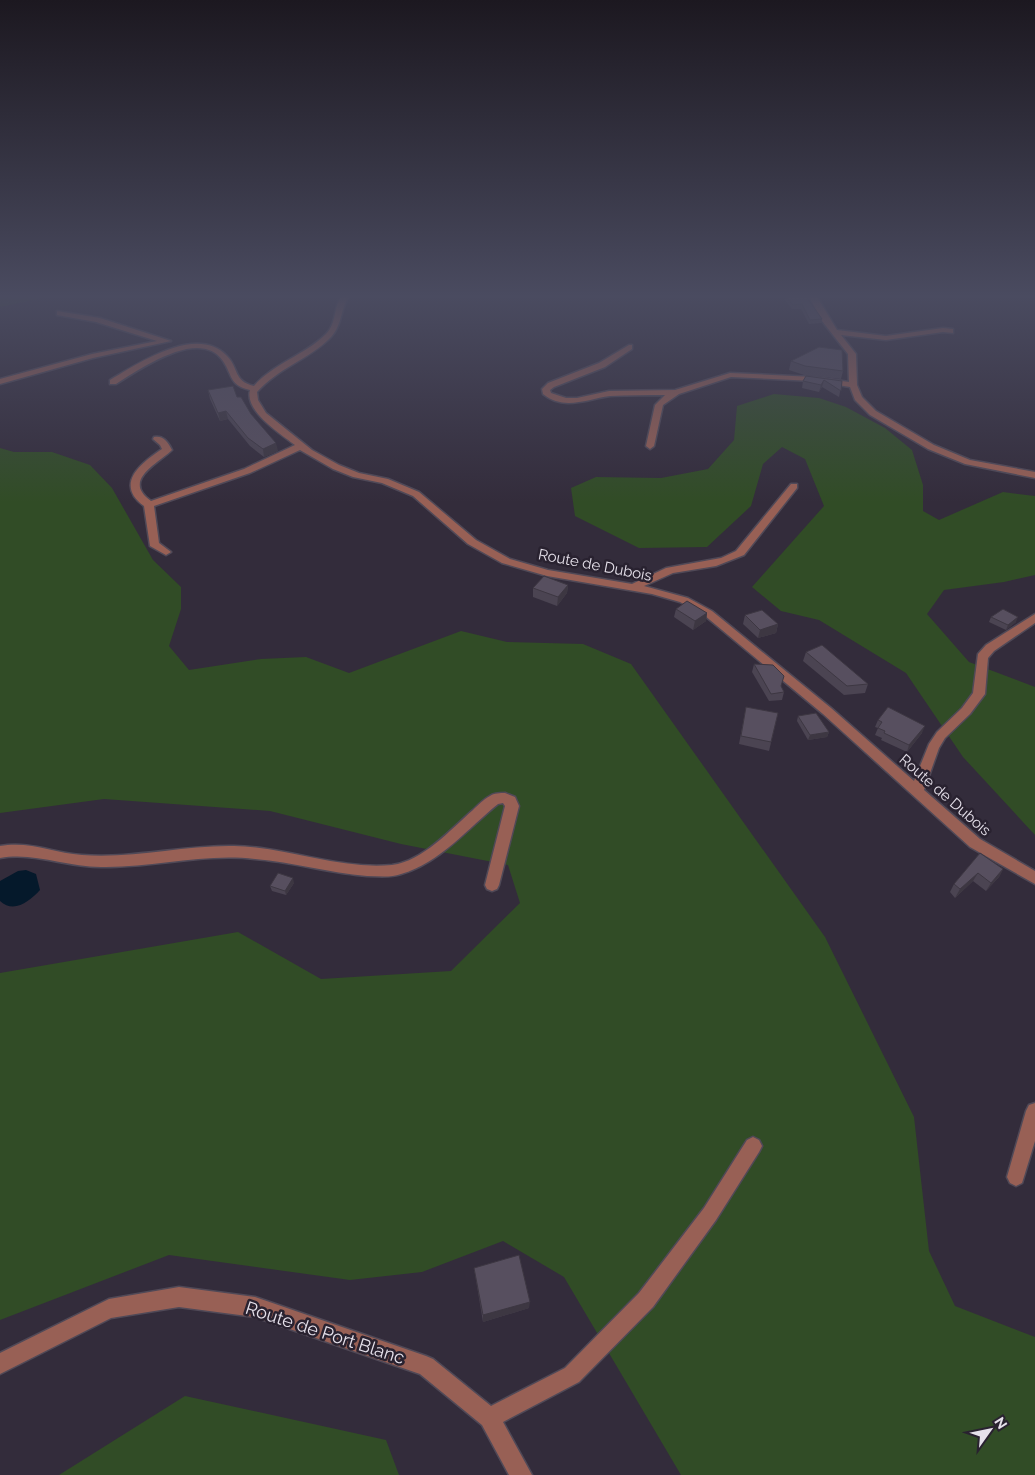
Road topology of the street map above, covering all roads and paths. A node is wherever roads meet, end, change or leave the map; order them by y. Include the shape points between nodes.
1 (64, 364) edge
2 (144, 364) edge
3 (228, 364) edge
4 (286, 364) edge
5 (604, 364) edge
6 (852, 364) edge
7 (0, 382) edge
8 (113, 382) dead end
9 (853, 385) junction
10 (255, 389) junction
11 (676, 392) junction
12 (158, 439) dead end
13 (301, 446) junction
14 (650, 446) dead end
15 (1035, 476) edge
16 (794, 486) dead end
17 (149, 505) junction
18 (166, 552) dead end
19 (635, 587) junction
20 (1035, 618) edge
21 (917, 792) junction
22 (0, 852) edge
23 (1035, 878) edge
24 (492, 885) dead end
25 (1035, 1111) edge
26 (753, 1146) dead end
27 (1016, 1177) dead end
28 (0, 1364) edge
29 (490, 1418) junction
30 (521, 1475) edge

1 - 7 street
2 - 8 street
3 - 10 street via 236,382
4 - 10 street via 268,375
5 - 11 street via 551,385 546,389 547,394 564,402 609,394
6 - 9 street
9 - 11 street via 814,379 730,375
9 - 15 street via 858,398 873,413 931,447 968,462
10 - 13 street, Route de Dubois via 254,400 263,415
11 - 14 street via 659,405
12 - 17 street via 166,450 137,473 135,481 138,495
13 - 17 street via 247,471
13 - 19 street, Route de Dubois via 336,467 416,494 472,542 506,561 547,573
16 - 19 street via 740,553 711,565 665,571
17 - 18 street via 154,544
19 - 21 street, Route de Dubois via 684,600 708,613 827,711
20 - 21 street via 990,648 982,658 979,694 933,747
21 - 23 street, Route de Dubois via 975,843
22 - 24 street via 25,848 80,861 118,862 205,852 256,853 341,869 392,871 425,859 495,799 505,798 512,806
25 - 27 street
26 - 29 street via 710,1214 646,1300 572,1376
28 - 29 street, Route de Port Blanc via 109,1309 179,1297 255,1307 426,1366
29 - 30 street, Route de Port Blanc

